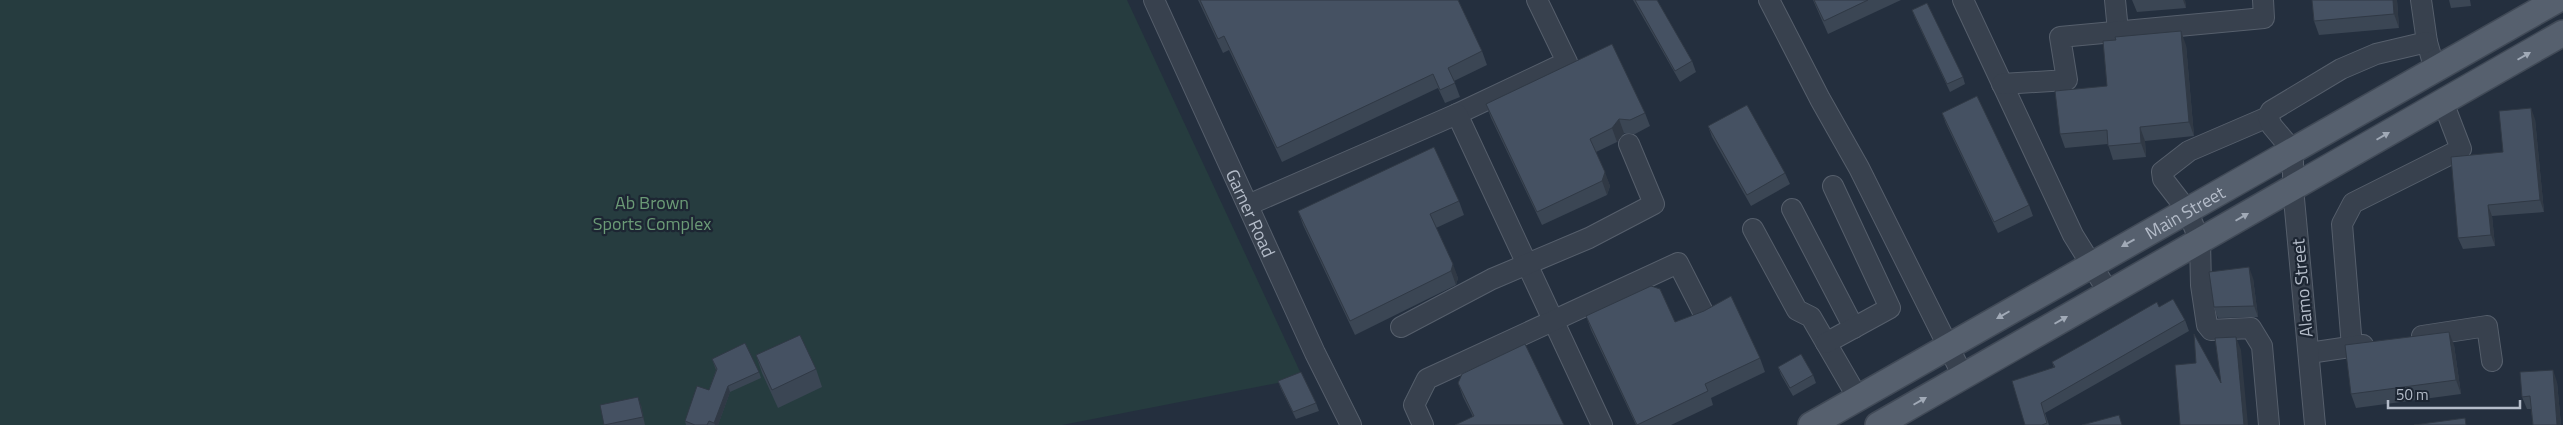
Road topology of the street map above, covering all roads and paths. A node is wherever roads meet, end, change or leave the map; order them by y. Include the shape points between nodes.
1 (1154, 0) edge
2 (1538, 0) edge
3 (1769, 0) edge
4 (1963, 0) edge
5 (2115, 0) edge
6 (2263, 0) edge
7 (2421, 0) edge
8 (2557, 0) edge
9 (2118, 32) junction
10 (2563, 33) edge
11 (2427, 42) junction
12 (2436, 70) junction
13 (2002, 84) junction
14 (2444, 102) junction
15 (1457, 114) junction
16 (2268, 117) junction
17 (1629, 144) dead end
18 (2293, 150) junction
19 (1833, 186) dead end
20 (2293, 188) junction
21 (1248, 206) junction
22 (1792, 208) dead end
23 (2187, 210) junction
24 (1753, 229) dead end
25 (2200, 241) junction
26 (2091, 264) junction
27 (1528, 266) junction
28 (2109, 293) junction
29 (1704, 314) edge
30 (1554, 321) junction
31 (1401, 327) dead end
32 (1854, 328) junction
33 (1826, 343) junction
34 (1948, 346) junction
35 (2352, 347) junction
36 (2308, 353) junction
37 (2492, 361) dead end
38 (1963, 376) junction
39 (1858, 398) junction
40 (1351, 425) edge
41 (1423, 425) edge
42 (1602, 425) edge
43 (1811, 425) edge
44 (1878, 425) edge
45 (2269, 425) edge
46 (2315, 425) edge

1 - 21 street, Garner Road
2 - 15 street via 1567,62
3 - 34 street via 1859,168
4 - 13 street
5 - 9 street
6 - 9 street via 2264,18
7 - 11 street
8 - 12 main road, Main Street
9 - 13 street via 2060,37 2067,80
14 -> 10 main road, Main Street
11 - 12 street
11 - 16 street via 2376,54 2341,69 2271,111
12 - 18 main road, Main Street
13 - 26 street via 2073,235
20 -> 14 main road, Main Street
14 - 35 street via 2461,149 2353,203 2342,224
15 - 21 street
15 - 27 street
16 - 18 street
16 - 23 street via 2189,151 2162,172 2163,179
17 - 27 street via 1654,204
18 - 20 street, Alamo Street
18 - 23 main road, Main Street
19 - 32 street via 1890,308
25 -> 20 main road, Main Street
20 - 36 street, Alamo Street
21 - 40 street, Garner Road
22 - 32 street
23 - 25 street
23 -> 26 main road, Main Street
24 - 33 street via 1797,310 1811,317
25 - 28 main road, Main Street
25 - 45 street via 2205,322 2211,330 2251,328 2256,333 2262,346
26 - 28 street
26 -> 34 main road, Main Street
27 - 30 street
27 - 31 street via 1492,279
38 -> 28 main road, Main Street
29 - 30 street via 1678,263
30 - 41 street via 1427,379 1414,405
30 - 42 street
32 - 33 street
33 - 39 street
34 - 38 street
34 - 39 main road, Main Street
35 - 36 street
35 - 37 street via 2487,326
36 - 46 street, Alamo Street
44 -> 38 main road, Main Street
39 - 43 main road, Main Street

